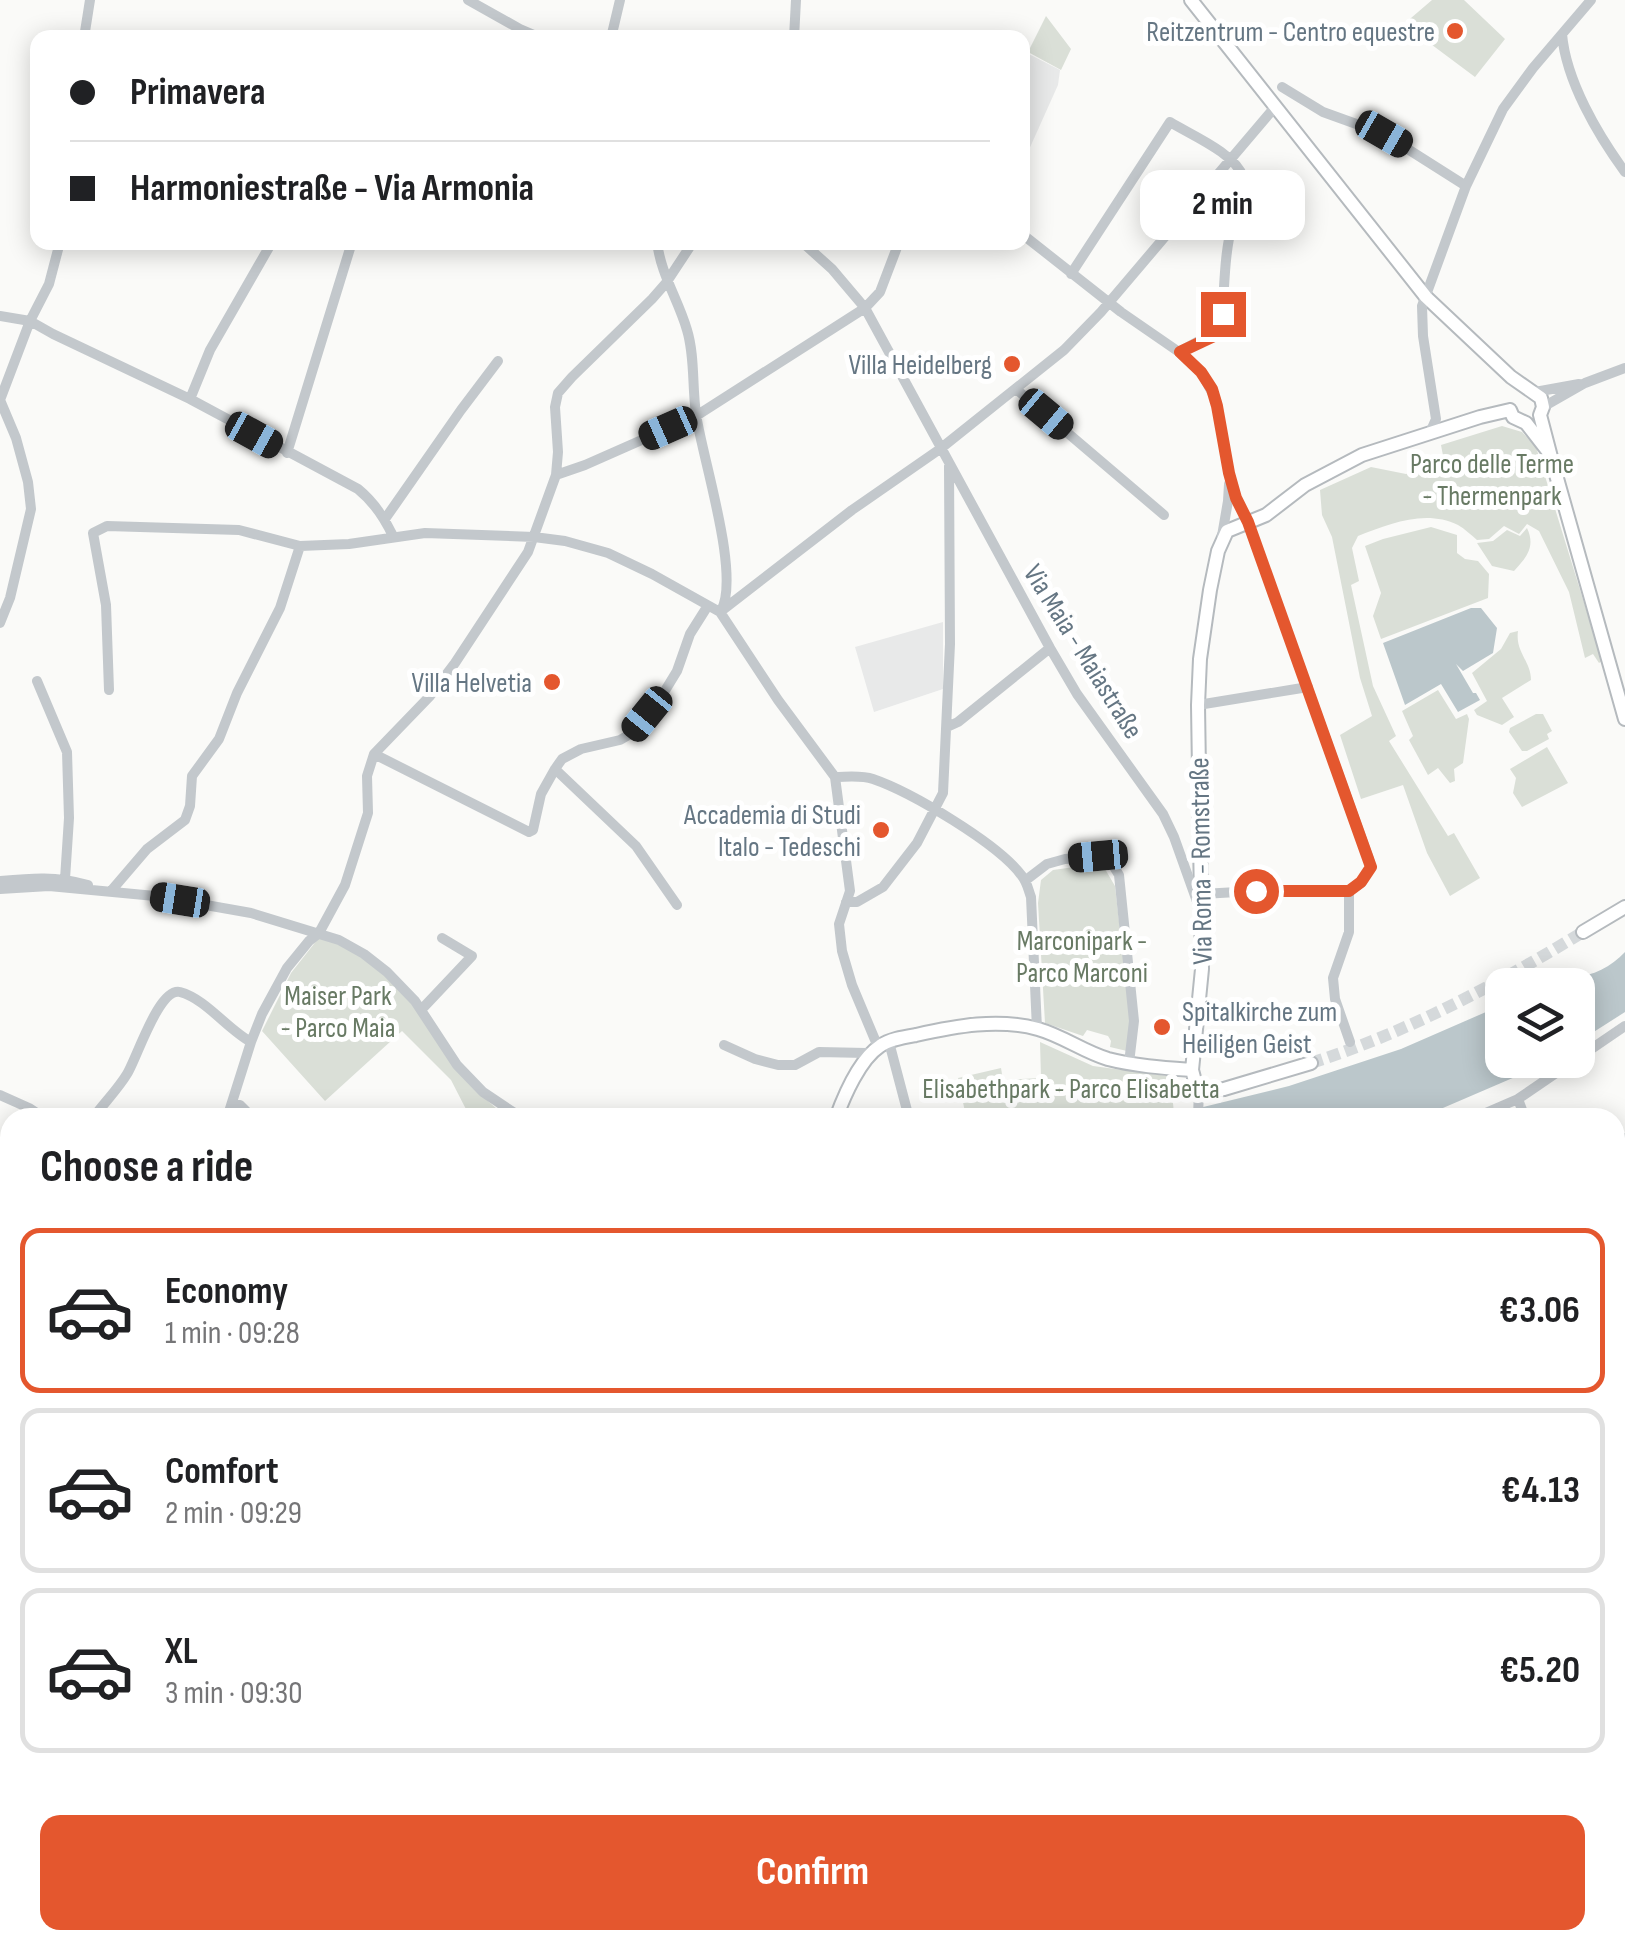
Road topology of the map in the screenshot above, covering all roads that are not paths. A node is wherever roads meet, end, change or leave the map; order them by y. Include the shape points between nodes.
1 (90, 0) edge
2 (468, 0) edge
3 (620, 0) edge
4 (796, 0) edge
5 (1191, 0) edge
6 (1591, 0) edge
7 (85, 30) edge
8 (522, 30) edge
9 (613, 30) edge
10 (794, 30) edge
11 (1562, 33) junction
12 (1282, 88) dead end
13 (1274, 107) junction
14 (1621, 158) edge
15 (1232, 159) junction
16 (1625, 172) edge
17 (1466, 186) junction
18 (1030, 241) edge
19 (58, 250) edge
20 (267, 250) edge
21 (349, 250) edge
22 (658, 250) edge
23 (687, 250) edge
24 (811, 250) edge
25 (896, 250) edge
26 (1071, 274) junction
27 (666, 283) junction
28 (1426, 297) junction
29 (1105, 299) junction
30 (865, 308) junction
31 (0, 316) edge
32 (30, 321) junction
33 (1180, 352) junction
34 (498, 361) dead end
35 (1625, 368) edge
36 (1585, 383) junction
37 (1016, 390) junction
38 (1526, 392) junction
39 (190, 399) junction
40 (1510, 410) junction
41 (1542, 410) junction
42 (696, 416) junction
43 (1526, 423) junction
44 (1430, 434) junction
45 (940, 449) junction
46 (286, 453) junction
47 (1551, 457) junction
48 (949, 465) junction
49 (1229, 473) junction
50 (556, 476) junction
51 (1164, 515) dead end
52 (385, 518) junction
53 (1248, 522) junction
54 (393, 536) junction
55 (534, 537) junction
56 (1221, 541) junction
57 (300, 546) junction
58 (707, 607) junction
59 (720, 612) junction
60 (0, 623) edge
61 (1050, 648) junction
62 (36, 681) dead end
63 (1308, 686) junction
64 (108, 690) dead end
65 (1198, 708) junction
66 (1625, 719) edge
67 (947, 727) junction
68 (374, 754) junction
69 (554, 769) junction
70 (834, 777) junction
71 (935, 810) junction
72 (65, 878) junction
73 (1026, 880) junction
74 (0, 881) edge
75 (0, 890) edge
76 (105, 891) junction
77 (1349, 891) junction
78 (1202, 894) junction
79 (846, 902) junction
80 (677, 905) dead end
81 (1625, 908) edge
82 (1202, 916) junction
83 (1583, 932) tunnel mouth
84 (320, 933) junction
85 (442, 938) dead end
86 (422, 1010) junction
87 (1625, 1026) edge
88 (1037, 1029) junction
89 (250, 1042) junction
90 (1350, 1042) dead end
91 (724, 1046) dead end
92 (879, 1048) junction
93 (1129, 1063) junction
94 (1311, 1063) tunnel mouth
95 (1192, 1070) junction
96 (1199, 1088) junction
97 (0, 1096) edge
98 (1518, 1099) junction
99 (232, 1103) junction
100 (29, 1108) edge
101 (101, 1108) edge
102 (230, 1108) edge
103 (243, 1108) edge
104 (507, 1108) edge
105 (840, 1108) edge
106 (906, 1108) edge
107 (1198, 1108) edge
108 (1497, 1108) edge
109 (1521, 1108) edge

1 - 7 street
2 - 8 street
3 - 9 street
4 - 10 street
5 - 13 main road
6 - 11 street
11 - 14 street via 1584,103
11 - 17 street via 1504,110
12 - 17 street via 1322,112 1384,134
13 - 15 street
13 - 28 main road
14 - 16 street
15 - 26 street via 1170,122
15 - 29 street
15 - 33 street via 1244,178 1244,194 1225,259 1221,330
17 - 28 street
18 - 26 street
19 - 32 street
20 - 39 street
21 - 46 street
22 - 27 street
23 - 27 street
24 - 30 street, Via Maia - Maiastraße
25 - 30 street via 880,292
26 - 29 street
27 - 42 street via 690,342
27 - 50 street via 558,394
28 - 38 main road
28 - 44 street via 1423,336 1436,420
29 - 33 street
29 - 37 street via 1064,350
30 - 42 street
30 - 45 street, Via Maia - Maiastraße
31 - 32 street
32 - 39 street
32 - 60 street via 0,400 16,438 31,510
33 - 49 street via 1212,389
34 - 52 street
35 - 36 street
36 - 38 street
36 - 41 street
37 - 45 street
37 - 51 street
38 - 40 main road
38 - 41 main road via 1540,398
39 - 46 street
40 - 43 main road
40 - 44 main road
41 - 43 main road
41 - 47 main road
42 - 50 street
42 - 59 street via 724,551 727,596
43 - 47 main road
44 - 53 main road via 1344,462
45 - 48 street, Via Maia - Maiastraße
45 - 59 street
46 - 52 street via 358,490
47 - 66 main road
48 - 61 street, Via Maia - Maiastraße
48 - 67 street
49 - 53 street
49 - 56 street
50 - 55 street
52 - 54 street
53 - 56 main road
53 - 63 street
54 - 55 street
54 - 57 street
55 - 58 street via 608,554
55 - 68 street via 455,663
56 - 65 main road, Via Roma - Romstraße
57 - 64 street via 239,530 96,530
57 - 76 street via 280,608 220,739 192,776 185,820
58 - 59 street
58 - 69 street via 677,672 632,733 581,749
59 - 70 street
61 - 67 street
61 - 82 street, Via Maia - Maiastraße via 1163,814
62 - 72 street via 66,752
63 - 65 street
63 - 77 street via 1371,867
65 - 78 main road, Via Roma - Romstraße
67 - 71 street via 944,783
68 - 69 street via 529,832
68 - 84 street via 363,834
69 - 80 street via 636,846
70 - 71 street via 869,778
70 - 79 street via 850,891
71 - 73 street via 998,850
71 - 79 street via 882,887
72 - 74 street
72 - 76 street
73 - 88 street
73 - 93 street via 1046,864 1098,856 1119,875 1134,1021
75 - 76 street
76 - 84 street via 205,904
77 - 78 street
77 - 90 street via 1349,932 1334,978
78 - 82 main road, Via Roma - Romstraße
79 - 92 street via 839,924 842,951
81 - 83 main road
82 - 95 main road, Via Roma - Romstraße
84 - 86 street via 364,954
84 - 89 street via 287,968
85 - 86 street via 472,956
86 - 104 street via 457,1065
87 - 98 street
88 - 92 main road via 972,1025
88 - 93 main road
89 - 99 street
89 - 101 street via 176,990 161,1002 126,1076
91 - 92 street via 778,1065 796,1065 819,1052
92 - 105 main road
92 - 106 street
93 - 95 main road
94 - 96 main road via 1210,1091
95 - 96 main road
96 - 107 street
97 - 100 street
98 - 108 street
98 - 109 street
99 - 102 street
99 - 103 street

